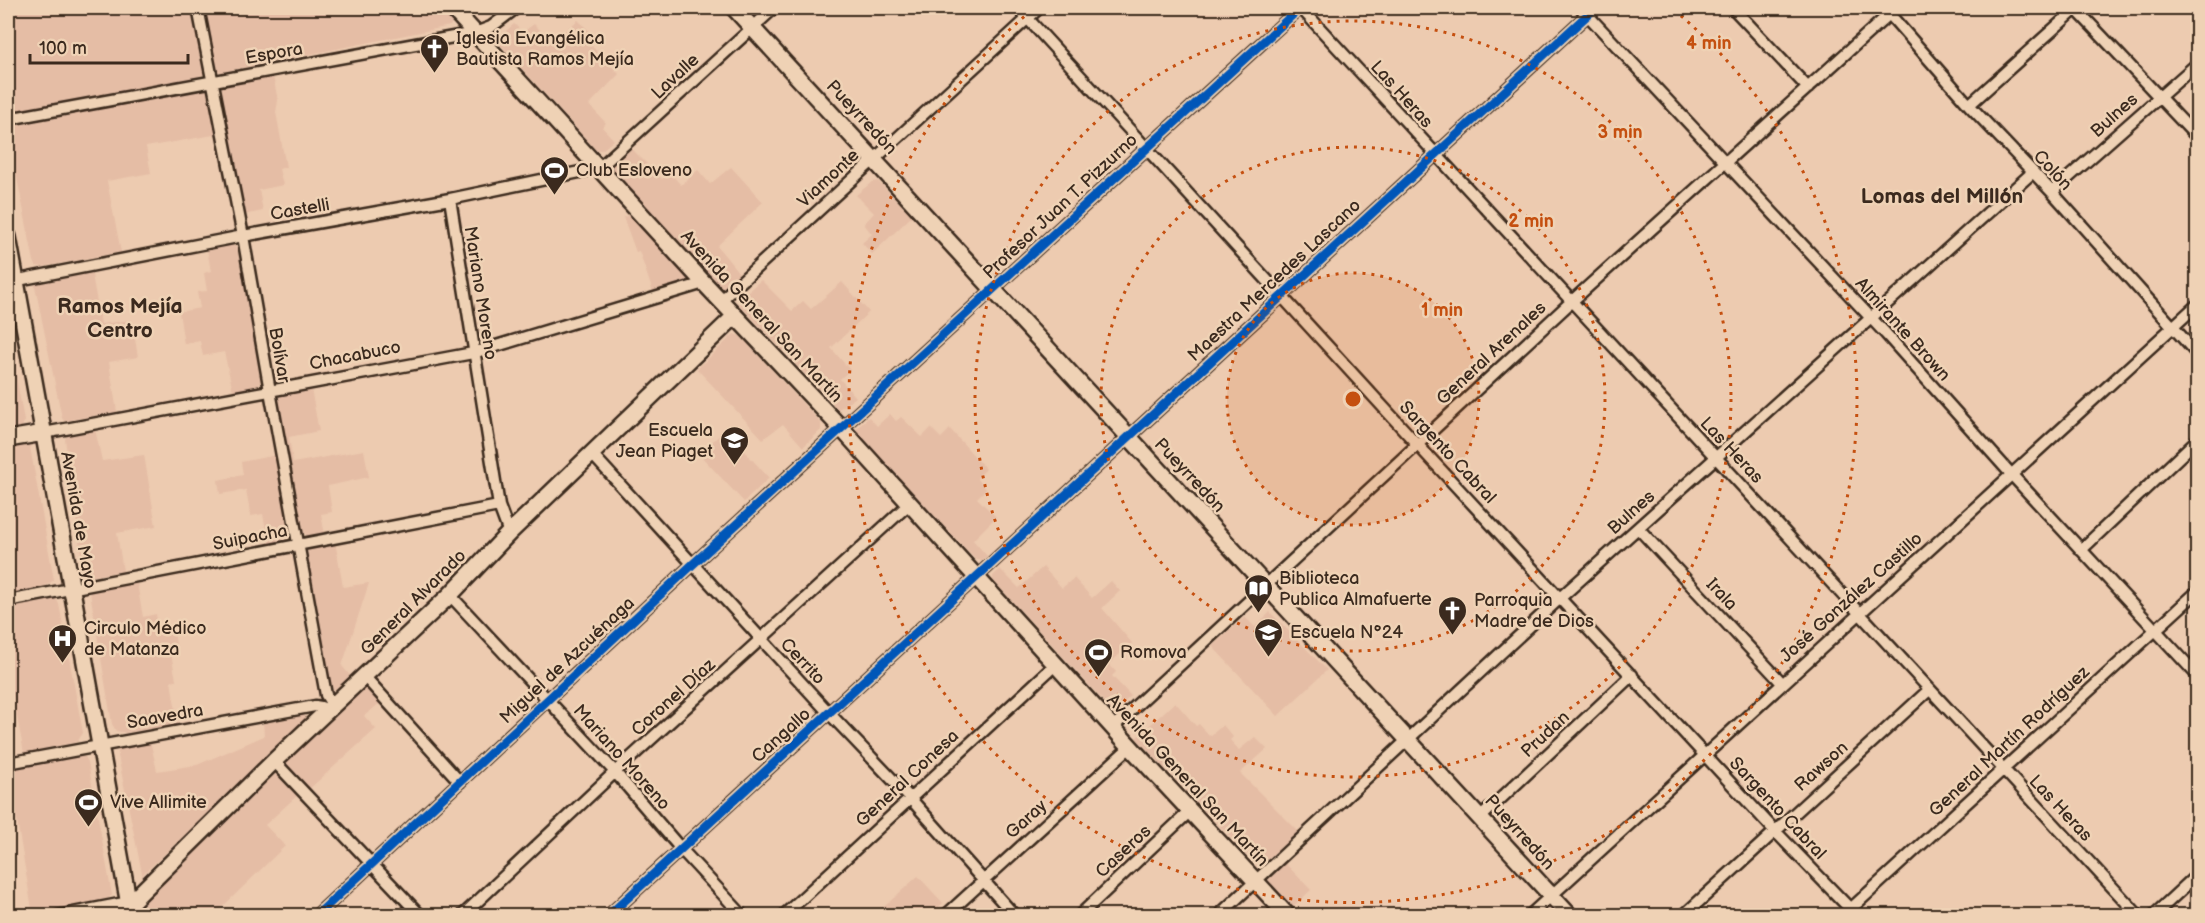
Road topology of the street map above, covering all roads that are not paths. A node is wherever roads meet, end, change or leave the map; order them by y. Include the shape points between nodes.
1 (198, 8) edge
2 (452, 8) edge
3 (516, 8) edge
4 (734, 8) edge
5 (774, 8) edge
6 (1018, 8) edge
7 (1039, 8) edge
8 (1300, 8) edge
9 (1733, 8) edge
10 (2076, 8) edge
11 (1588, 10) edge
12 (1890, 10) edge
13 (1028, 18) junction
14 (752, 27) junction
15 (475, 33) junction
16 (2198, 63) edge
17 (213, 81) junction
18 (1808, 88) junction
19 (2159, 97) junction
20 (1969, 105) junction
21 (8, 119) edge
22 (2198, 138) edge
23 (1147, 148) junction
24 (1434, 154) junction
25 (874, 159) junction
26 (1726, 162) junction
27 (599, 168) junction
28 (2033, 172) junction
29 (2052, 192) junction
30 (450, 199) junction
31 (243, 236) junction
32 (8, 237) edge
33 (12, 281) edge
34 (704, 283) junction
35 (993, 291) junction
36 (1282, 295) junction
37 (720, 301) junction
38 (1571, 302) junction
39 (2198, 304) edge
40 (735, 316) junction
41 (1871, 318) junction
42 (2172, 328) junction
43 (473, 353) junction
44 (2198, 355) edge
45 (270, 391) junction
46 (842, 429) junction
47 (44, 433) junction
48 (1128, 436) junction
49 (8, 439) edge
50 (2198, 439) edge
51 (1417, 444) junction
52 (592, 454) junction
53 (1716, 457) junction
54 (2011, 474) junction
55 (909, 504) junction
56 (499, 506) junction
57 (1638, 528) junction
58 (509, 533) junction
59 (298, 544) junction
60 (2081, 550) junction
61 (692, 565) junction
62 (976, 578) junction
63 (1266, 586) junction
64 (72, 588) junction
65 (2198, 591) edge
66 (450, 595) junction
67 (1560, 598) junction
68 (8, 601) edge
69 (1859, 612) junction
70 (2155, 630) junction
71 (761, 639) junction
72 (1055, 665) junction
73 (1632, 675) junction
74 (2198, 676) edge
75 (365, 677) junction
76 (1782, 683) junction
77 (1929, 690) junction
78 (549, 701) junction
79 (329, 710) junction
80 (829, 713) junction
81 (1112, 728) junction
82 (1408, 740) junction
83 (101, 744) junction
84 (1130, 747) junction
85 (1704, 754) junction
86 (274, 761) junction
87 (8, 763) edge
88 (2002, 770) junction
89 (615, 772) junction
90 (460, 782) junction
91 (909, 798) junction
92 (1190, 811) junction
93 (1480, 818) junction
94 (1775, 831) junction
95 (681, 849) junction
96 (372, 864) junction
97 (2198, 874) edge
98 (1256, 880) junction
99 (983, 881) junction
100 (1551, 895) junction
101 (130, 909) edge
102 (1850, 913) edge
103 (57, 915) edge
104 (117, 915) edge
105 (316, 915) edge
106 (421, 915) edge
107 (462, 915) edge
108 (608, 915) edge
109 (743, 915) edge
110 (783, 915) edge
111 (945, 915) edge
112 (1015, 915) edge
113 (1078, 915) edge
114 (1218, 915) edge
115 (1288, 915) edge
116 (1529, 915) edge
117 (1570, 915) edge
118 (1683, 915) edge
119 (2139, 915) edge
120 (2153, 915) edge

1 - 17 street, Bolívar
2 - 15 street, Avenida General San Martín
3 - 15 street, Espora via 491,27
4 - 14 street, Pueyrredón
5 - 14 street, Lavalle
6 - 13 street, Sargento Cabral
7 - 13 street, Viamonte
8 - 23 street, Profesor Juan T. Pizzurno
8 - 24 street, Las Heras
9 - 18 street
10 - 19 street
10 - 20 street
11 - 24 street, Maestra Mercedes Lascano
11 - 26 street, Almirante Brown
12 - 18 street, General Arenales
12 - 20 street, Colón
13 - 23 street, Sargento Cabral
13 - 25 street, Viamonte
14 - 25 street, Pueyrredón
14 - 27 street, Lavalle
15 - 17 street, Espora
15 - 27 street, Avenida General San Martín
16 - 19 street, Bulnes
17 - 21 street, Espora
17 - 31 street, Bolívar
18 - 26 street, General Arenales
19 - 22 street
19 - 29 street, Bulnes
20 - 28 street, Colón
23 - 35 street, Profesor Juan T. Pizzurno
23 - 36 street, Sargento Cabral
24 - 36 street, Maestra Mercedes Lascano
24 - 38 street, Las Heras
25 - 35 street, Pueyrredón
25 - 37 street, Viamonte
26 - 38 street, General Arenales
26 - 41 street, Almirante Brown
27 - 30 street, Castelli
27 - 34 street, Avenida General San Martín
28 - 29 street, Colón
28 - 41 street, Bulnes
29 - 42 street, Colón
30 - 31 street, Castelli
30 - 43 street, Mariano Moreno
31 - 33 street, Castelli
31 - 45 street, Bolívar
32 - 33 street, Avenida de Mayo
33 - 47 street, Avenida de Mayo
34 - 37 street, Avenida General San Martín
34 - 43 street, Chacabuco
35 - 46 street, Profesor Juan T. Pizzurno
35 - 48 street, Pueyrredón
36 - 48 street, Maestra Mercedes Lascano
36 - 51 street, Sargento Cabral
37 - 40 street, Avenida General San Martín
38 - 51 street, General Arenales
38 - 53 street, Las Heras
39 - 42 street, José González Castillo
40 - 46 street, Avenida General San Martín
40 - 52 street, General Alvarado
41 - 53 street, Bulnes
41 - 54 street, Almirante Brown
42 - 44 street, Colón
42 - 54 street, José González Castillo
43 - 45 street, Chacabuco
43 - 56 street, Mariano Moreno
45 - 47 street, Chacabuco
45 - 59 street, Bolívar
46 - 55 street, Avenida General San Martín
46 - 61 street, Miguel de Azcuénaga
47 - 49 street, Chacabuco
47 - 64 street, Avenida de Mayo
48 - 62 street, Maestra Mercedes Lascano
48 - 63 street, Pueyrredón
50 - 60 street
51 - 63 street, General Arenales
51 - 67 street, Sargento Cabral
52 - 58 street, General Alvarado
52 - 61 street, Cerrito
53 - 57 street, Bulnes
53 - 69 street, Las Heras
54 - 60 street, Almirante Brown
54 - 69 street, José González Castillo
55 - 62 street, Avenida General San Martín
55 - 71 street, Coronel Díaz
56 - 58 street, Mariano Moreno
56 - 59 street, Suipacha
57 - 67 street, Bulnes
57 - 76 street, Irala
58 - 66 street, General Alvarado
59 - 64 street, Suipacha
59 - 79 street, Bolívar
60 - 70 street, Almirante Brown
61 - 71 street, Cerrito
61 - 78 street, Miguel de Azcuénaga
62 - 72 street, Avenida General San Martín
62 - 80 street, Cangallo
63 - 81 street, General Arenales
63 - 82 street, Pueyrredón
64 - 68 street, Suipacha
64 - 83 street, Avenida de Mayo
65 - 70 street, General Martín Rodríguez
66 - 75 street, General Alvarado
66 - 78 street, Mariano Moreno
67 - 73 street, Sargento Cabral
67 - 82 street, Bulnes
69 - 76 street, José González Castillo
69 - 77 street, Las Heras
70 - 74 street, Almirante Brown
70 - 88 street, General Martín Rodríguez
71 - 80 street, Cerrito
71 - 89 street, Coronel Díaz
72 - 81 street, Avenida General San Martín
72 - 91 street, General Conesa
73 - 85 street, Sargento Cabral
73 - 93 street, Prudan
75 - 79 street, General Alvarado
75 - 90 street
76 - 85 street, José González Castillo
77 - 88 street, Las Heras
77 - 94 street, Rawson
78 - 89 street, Mariano Moreno
78 - 90 street, Miguel de Azcuénaga
79 - 83 street, Saavedra via 315,706
79 - 86 street, General Alvarado
80 - 91 street, Cerrito
80 - 95 street, Cangallo
81 - 84 street, Avenida General San Martín
82 - 93 street, Pueyrredón
82 - 98 street, Bulnes
83 - 87 street, Saavedra
83 - 101 street, Avenida de Mayo
84 - 92 street, Avenida General San Martín
84 - 99 street, Garay
85 - 94 street, Sargento Cabral
85 - 100 street, José González Castillo
86 - 96 street
86 - 101 street, General Alvarado
88 - 102 street, General Martín Rodríguez
88 - 119 street, Las Heras
89 - 95 street, Mariano Moreno
89 - 107 street, Coronel Díaz
90 - 96 street, Miguel de Azcuénaga
91 - 99 street, Cerrito
91 - 110 street, General Conesa
92 - 98 street, Avenida General San Martín
92 - 113 street, Caseros
93 - 100 street, Pueyrredón
94 - 102 street, Sargento Cabral
94 - 118 street, Rawson
95 - 108 street, Cangallo
95 - 109 street, Mariano Moreno
96 - 105 street, Miguel de Azcuénaga
96 - 106 street
97 - 120 street
98 - 114 street, Bulnes
98 - 115 street, Avenida General San Martín
99 - 111 street, Garay
99 - 112 street, Cerrito
100 - 116 street, José González Castillo
100 - 117 street, Pueyrredón
101 - 103 street
101 - 104 street, General Alvarado

